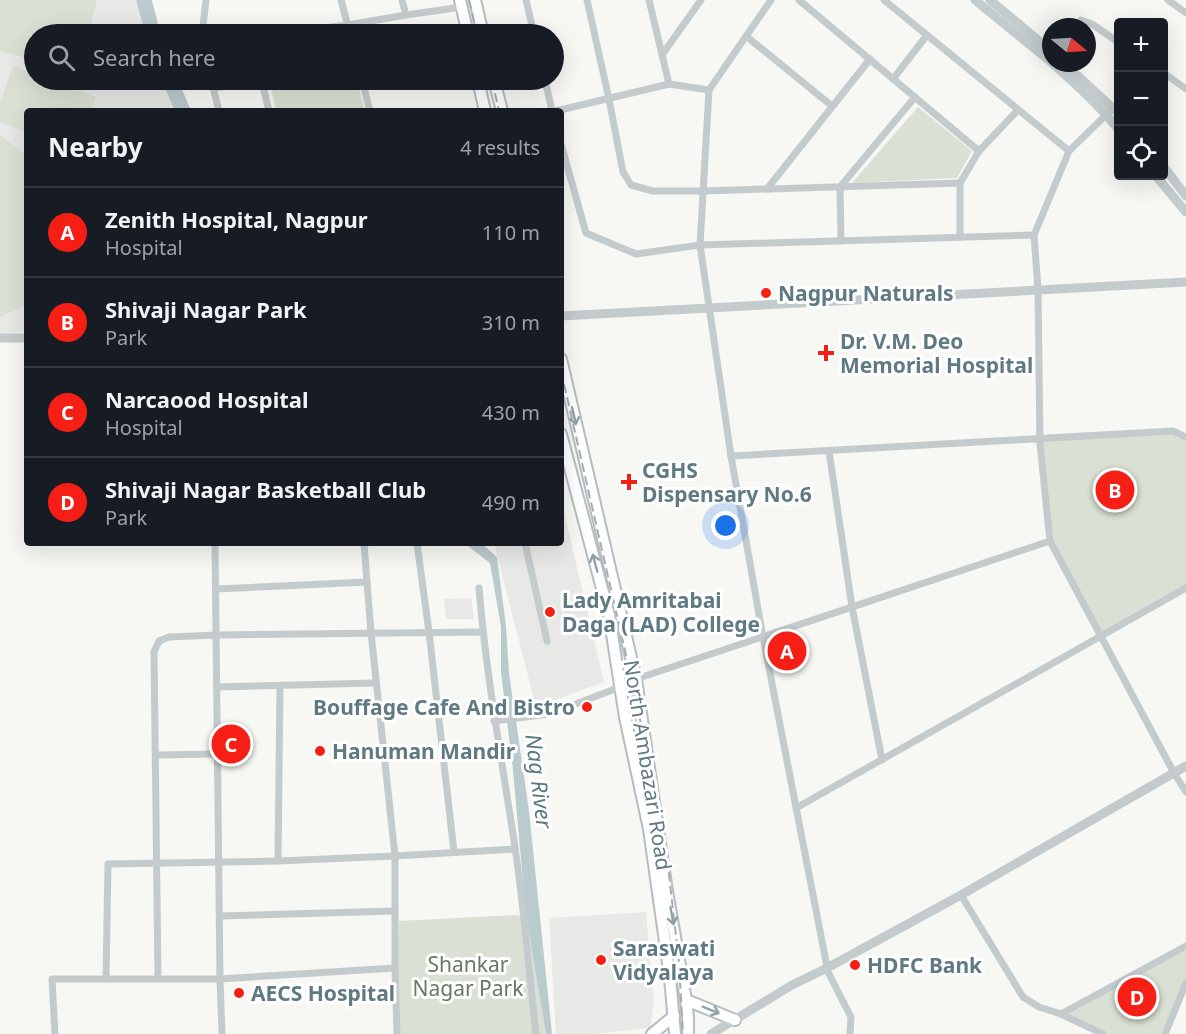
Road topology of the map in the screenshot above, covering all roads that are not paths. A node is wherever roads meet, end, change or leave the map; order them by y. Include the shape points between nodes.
1 (206, 0) edge
2 (341, 0) edge
3 (402, 0) edge
4 (475, 0) edge
5 (526, 0) edge
6 (586, 0) edge
7 (649, 0) edge
8 (701, 0) edge
9 (771, 0) edge
10 (799, 0) edge
11 (884, 0) edge
12 (975, 0) edge
13 (990, 0) edge
14 (1168, 0) edge
15 (461, 4) edge
16 (1186, 13) edge
17 (406, 15) junction
18 (203, 24) edge
19 (348, 24) edge
20 (354, 24) edge
21 (466, 24) edge
22 (481, 24) edge
23 (532, 24) edge
24 (1096, 27) edge
25 (927, 35) junction
26 (746, 36) junction
27 (1114, 39) edge
28 (1042, 43) edge
29 (1042, 54) edge
30 (662, 55) junction
31 (870, 59) junction
32 (1063, 72) edge
33 (1073, 72) edge
34 (1168, 76) edge
35 (893, 79) junction
36 (669, 84) junction
37 (1186, 89) edge
38 (214, 90) edge
39 (264, 90) edge
40 (364, 90) edge
41 (480, 90) edge
42 (497, 90) edge
43 (547, 90) edge
44 (709, 90) junction
45 (915, 97) junction
46 (609, 99) junction
47 (832, 106) junction
48 (218, 108) edge
49 (268, 108) edge
50 (369, 108) edge
51 (484, 108) edge
52 (501, 108) edge
53 (553, 108) edge
54 (564, 109) edge
55 (1018, 110) junction
56 (1113, 112) edge
57 (979, 151) junction
58 (1069, 151) junction
59 (564, 155) edge
60 (1168, 172) edge
61 (1159, 180) edge
62 (960, 183) junction
63 (840, 187) junction
64 (767, 189) junction
65 (703, 190) junction
66 (1186, 196) edge
67 (1186, 212) edge
68 (1034, 235) junction
69 (960, 237) junction
70 (841, 241) junction
71 (700, 245) junction
72 (1186, 282) edge
73 (1038, 289) junction
74 (709, 308) junction
75 (564, 316) edge
76 (24, 338) edge
77 (0, 339) edge
78 (564, 372) edge
79 (1186, 437) edge
80 (1040, 439) junction
81 (564, 449) edge
82 (829, 451) junction
83 (731, 456) junction
84 (1050, 541) junction
85 (215, 546) edge
86 (364, 546) edge
87 (417, 546) edge
88 (526, 546) edge
89 (367, 582) junction
90 (479, 588) dead end
91 (1186, 588) edge
92 (216, 589) junction
93 (852, 607) junction
94 (429, 632) junction
95 (483, 632) junction
96 (371, 633) junction
97 (216, 634) junction
98 (1101, 636) junction
99 (763, 637) junction
100 (547, 641) dead end
101 (636, 679) junction
102 (376, 683) junction
103 (280, 686) junction
104 (217, 687) junction
105 (620, 687) junction
106 (496, 721) junction
107 (218, 754) junction
108 (156, 755) junction
109 (882, 760) junction
110 (1186, 766) edge
111 (1174, 772) junction
112 (1186, 792) edge
113 (796, 808) junction
114 (515, 849) junction
115 (454, 852) junction
116 (395, 856) junction
117 (278, 861) junction
118 (219, 862) junction
119 (157, 863) junction
120 (961, 895) junction
121 (395, 911) junction
122 (220, 916) junction
123 (1186, 946) edge
124 (395, 968) junction
125 (827, 968) junction
126 (158, 978) junction
127 (106, 979) junction
128 (220, 979) junction
129 (1186, 983) edge
130 (686, 1000) junction
131 (1061, 1014) junction
132 (674, 1016) junction
133 (735, 1020) junction
134 (55, 1034) edge
135 (222, 1034) edge
136 (397, 1034) edge
137 (536, 1034) edge
138 (652, 1034) edge
139 (675, 1034) edge
140 (688, 1034) edge
141 (711, 1034) edge
142 (850, 1034) edge
143 (1103, 1034) edge
144 (1165, 1034) edge

1 - 18 street
2 - 19 street
3 - 17 street
4 - 22 main road
5 - 23 street
6 - 46 street
7 - 30 street
8 - 30 street
9 - 26 street
10 - 31 street
11 - 25 street
12 - 29 street
13 - 28 street
14 - 16 street
15 - 17 street
15 - 21 main road
17 - 20 street
24 - 27 street
25 - 35 street
25 - 55 street
26 - 44 street
26 - 47 street
30 - 36 street
31 - 35 street
31 - 47 street
32 - 56 street
33 - 56 street
34 - 37 street
35 - 45 street
36 - 44 street
36 - 46 street
38 - 48 street
39 - 49 street
40 - 50 street
41 - 51 main road
42 - 52 main road
43 - 53 street
44 - 65 street
45 - 57 street
45 - 63 street
46 - 54 street
46 - 65 street via 623,172 631,185 653,190
47 - 64 street
55 - 57 street
55 - 58 street
56 - 58 street
57 - 62 street
58 - 68 street
59 - 71 street via 586,233 636,254
60 - 66 street
61 - 67 street
62 - 63 street
62 - 69 street
63 - 64 street
63 - 70 street
64 - 65 street
65 - 71 street
68 - 69 street
68 - 73 street
69 - 70 street
70 - 71 street
71 - 74 street
72 - 73 street
73 - 74 street
73 - 80 street
74 - 75 street
74 - 83 street
76 - 77 street
78 -> 101 main road, North Ambazari Road
79 - 80 street via 1173,431
80 - 82 street
80 - 84 street
105 -> 81 main road, North Ambazari Road via 609,615
82 - 83 street
82 - 93 street
83 - 99 street
84 - 93 street
84 - 98 street
85 - 92 street
86 - 89 street
87 - 94 street
88 - 100 street
89 - 92 street
89 - 96 street
90 - 95 street
91 - 98 street
92 - 97 street
93 - 99 street
93 - 109 street
94 - 95 street
94 - 96 street
94 - 115 street
95 - 106 street
96 - 97 street
96 - 102 street
97 - 104 street
97 - 108 street via 159,641 154,652
98 - 109 street
98 - 111 street
99 - 101 street
99 - 113 street
101 - 105 street
101 -> 130 main road, North Ambazari Road
102 - 103 street
102 - 116 street
103 - 104 street
103 - 117 street
104 - 107 street
105 - 106 street via 550,714
105 - 132 main road, North Ambazari Road via 649,829
106 - 114 street
107 - 108 street
107 - 118 street
108 - 119 street
109 - 113 street
110 - 111 street
111 - 112 street
111 - 120 street
113 - 125 street
114 - 115 street
114 - 137 street
115 - 116 street
116 - 117 street
116 - 121 street
117 - 118 street
118 - 119 street
118 - 122 street
119 - 126 street
119 - 127 street via 108,864
120 - 125 street
120 - 131 street via 1023,997
121 - 122 street
121 - 124 street
122 - 128 street
123 - 131 street
124 - 128 street
124 - 136 street
125 - 133 street
125 - 142 street via 851,1017
126 - 127 street
126 - 128 street
127 - 134 street via 52,979
128 - 135 street
129 - 144 street
130 -> 133 main road
130 - 140 main road, North Ambazari Road
131 - 143 street
132 - 138 main road
132 - 139 main road, North Ambazari Road
133 - 141 street

